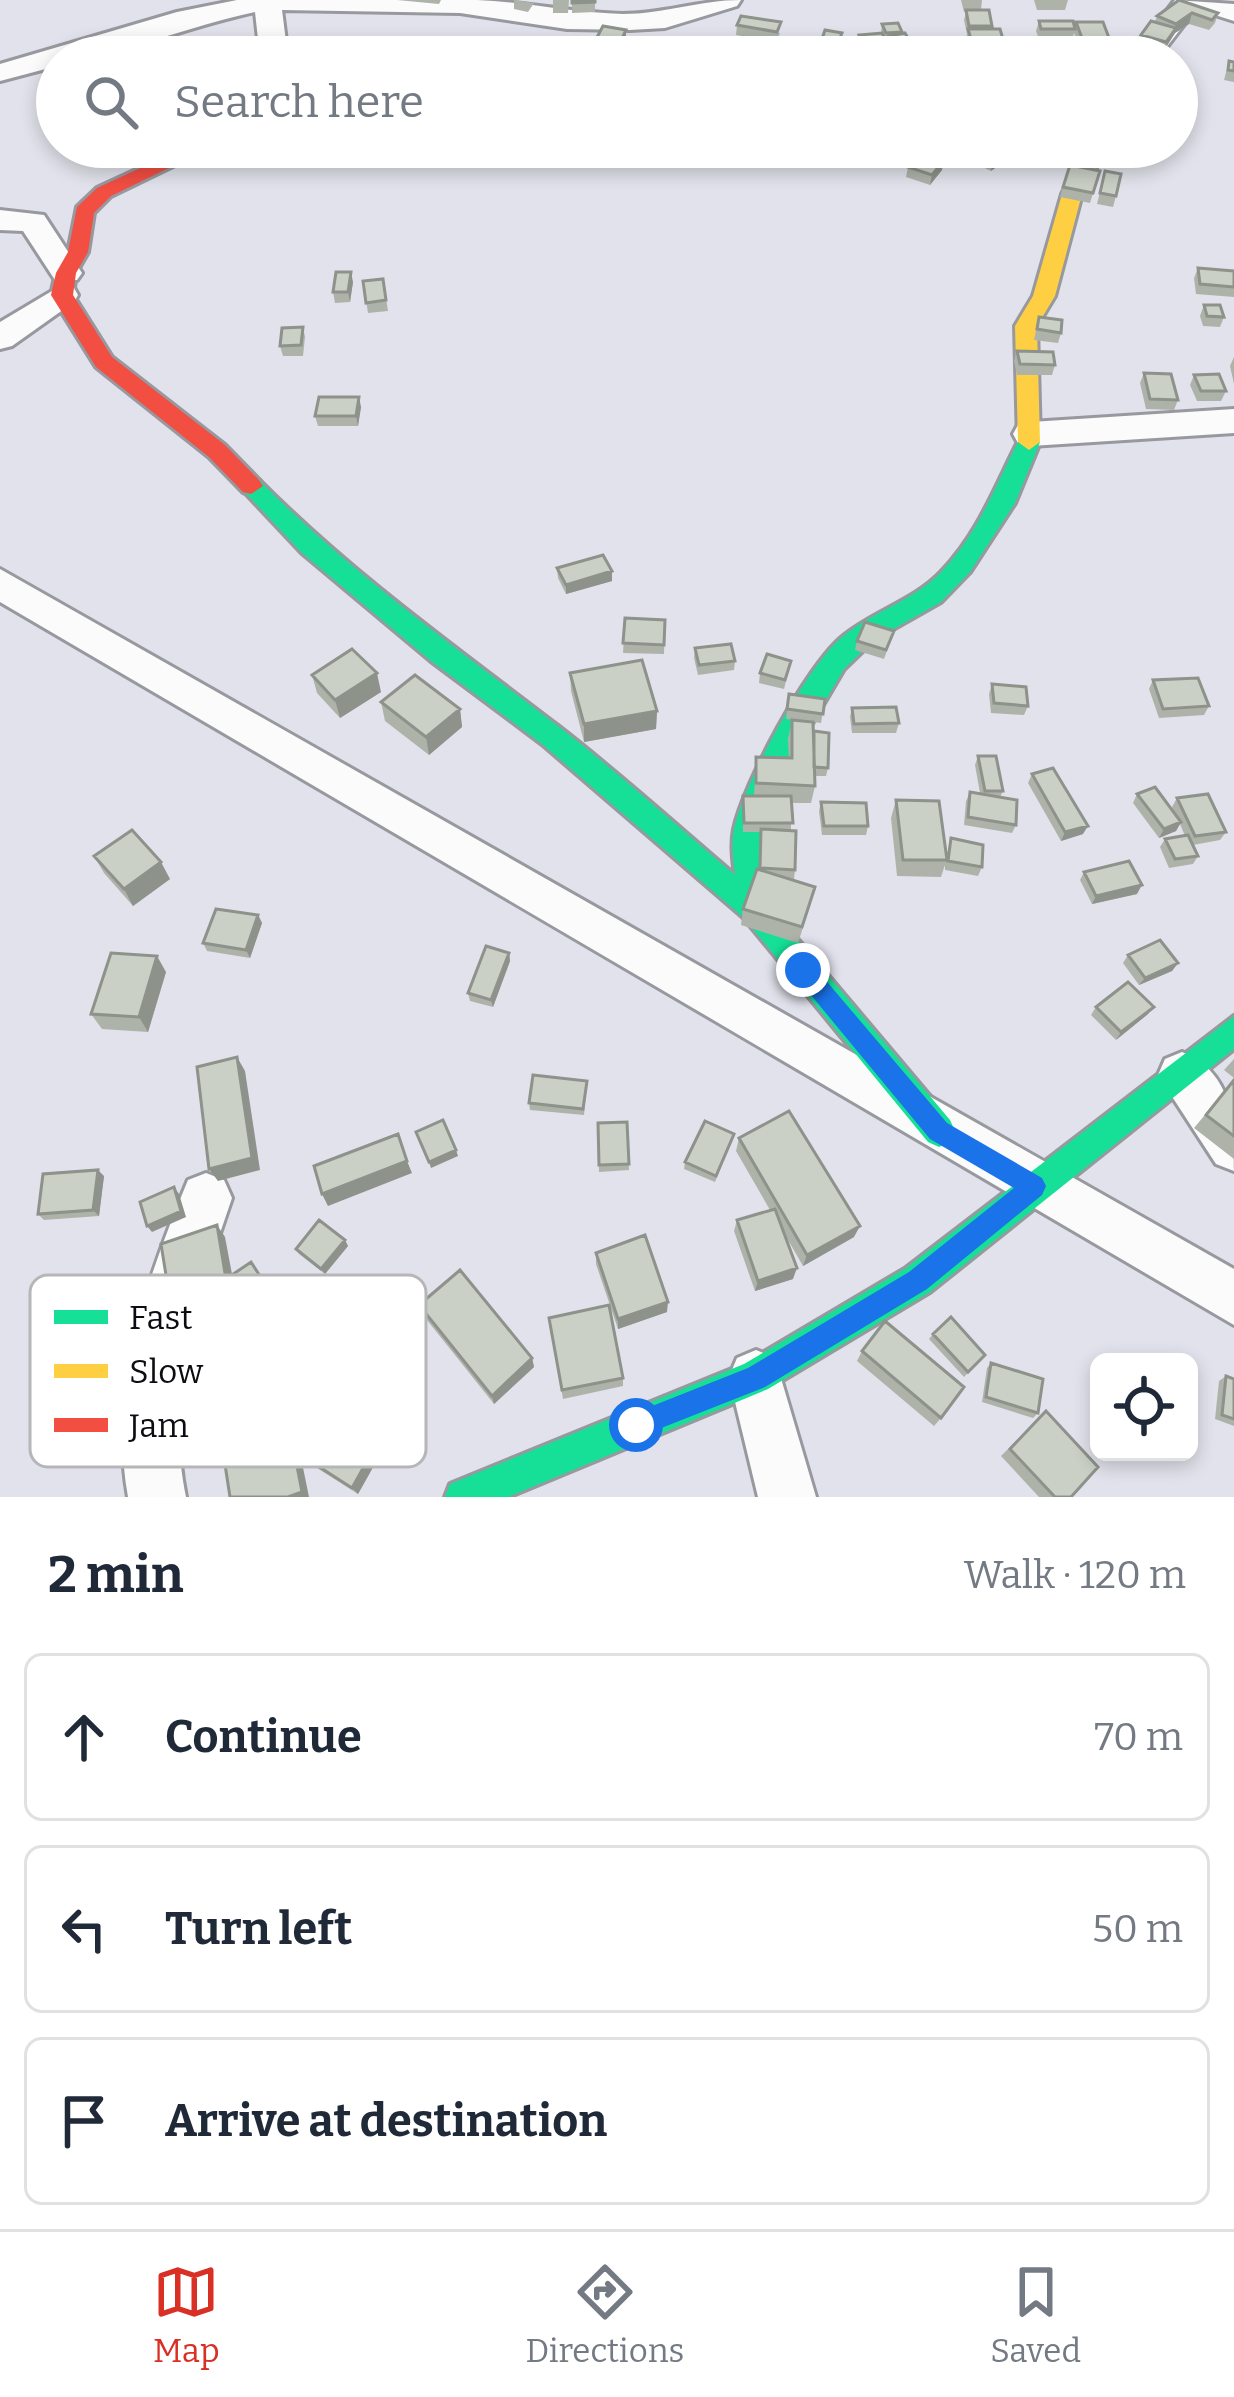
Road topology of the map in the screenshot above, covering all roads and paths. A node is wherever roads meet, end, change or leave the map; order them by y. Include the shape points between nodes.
1 (728, 0) edge
2 (1192, 0) edge
3 (267, 1) edge
4 (1234, 14) edge
5 (127, 36) edge
6 (271, 36) edge
7 (1162, 36) edge
8 (36, 63) edge
9 (0, 73) edge
10 (156, 168) edge
11 (1086, 168) edge
12 (0, 220) edge
13 (64, 284) junction
14 (0, 338) edge
15 (1234, 421) edge
16 (1031, 434) junction
17 (0, 584) edge
18 (753, 908) junction
19 (1234, 1030) edge
20 (1182, 1075) junction
21 (938, 1131) junction
22 (1234, 1147) edge
23 (1034, 1186) junction
24 (206, 1198) dead end
25 (182, 1275) edge
26 (1234, 1298) edge
27 (756, 1378) junction
28 (153, 1467) edge
29 (158, 1497) edge
30 (463, 1497) edge
31 (787, 1497) edge

1 - 3 street via 630,22 460,5
2 - 4 street
2 - 7 street
3 - 5 street
3 - 6 street
8 - 9 street
10 - 13 street via 104,192 84,211
11 - 16 street via 1026,326
12 - 13 street via 33,222
13 - 14 street
13 - 18 street via 104,362 217,451 311,547
15 - 16 street
16 - 18 street via 1021,470 968,563 846,648 822,682 763,787 748,832
17 - 21 street
18 - 21 street
19 - 20 street
20 - 22 street
20 - 23 street
21 - 23 street
23 - 26 street
23 - 27 street via 918,1280
24 - 25 street
27 - 30 street
27 - 31 street
28 - 29 street

